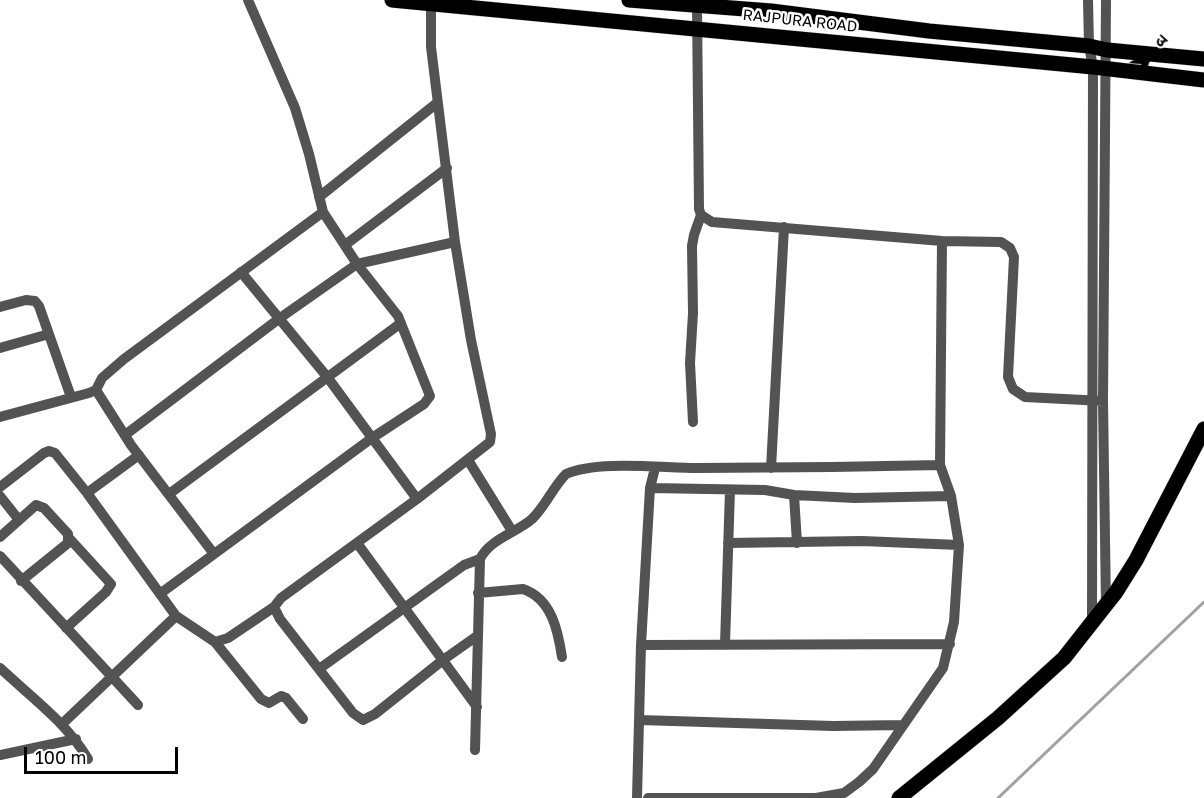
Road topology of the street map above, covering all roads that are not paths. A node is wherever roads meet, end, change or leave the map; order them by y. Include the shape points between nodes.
1 (248, 0) edge
2 (392, 0) edge
3 (629, 0) edge
4 (1088, 0) edge
5 (1106, 0) edge
6 (431, 4) junction
7 (697, 6) junction
8 (697, 29) junction
9 (1089, 46) junction
10 (1107, 50) junction
11 (1204, 59) edge
12 (1099, 68) junction
13 (1204, 80) edge
14 (437, 103) junction
15 (447, 168) junction
16 (319, 197) junction
17 (323, 212) junction
18 (701, 215) junction
19 (784, 227) junction
20 (942, 241) junction
21 (455, 243) junction
22 (345, 245) junction
23 (357, 264) junction
24 (241, 272) junction
25 (0, 307) edge
26 (280, 318) junction
27 (401, 323) junction
28 (49, 334) junction
29 (0, 348) edge
30 (328, 378) junction
31 (96, 390) junction
32 (71, 397) junction
33 (1098, 401) junction
34 (0, 417) edge
35 (693, 422) dead end
36 (1204, 429) edge
37 (125, 435) junction
38 (372, 438) junction
39 (139, 455) junction
40 (468, 460) junction
41 (940, 465) junction
42 (655, 468) junction
43 (771, 468) junction
44 (0, 487) edge
45 (650, 488) junction
46 (730, 490) junction
47 (87, 493) junction
48 (169, 494) junction
49 (794, 495) junction
50 (0, 496) edge
51 (951, 496) junction
52 (417, 499) junction
53 (1092, 502) junction
54 (1104, 503) junction
55 (20, 520) junction
56 (512, 531) junction
57 (0, 537) edge
58 (69, 538) junction
59 (357, 543) junction
60 (728, 543) junction
61 (797, 543) junction
62 (959, 545) junction
63 (214, 554) junction
64 (0, 556) edge
65 (480, 559) junction
66 (21, 581) junction
67 (161, 593) junction
68 (478, 593) junction
69 (1106, 606) junction
70 (274, 607) junction
71 (404, 607) junction
72 (176, 616) junction
73 (1092, 623) junction
74 (66, 628) junction
75 (477, 636) junction
76 (215, 642) junction
77 (725, 644) junction
78 (950, 644) junction
79 (641, 645) junction
80 (562, 657) dead end
81 (442, 660) junction
82 (0, 668) edge
83 (319, 669) junction
84 (111, 676) junction
85 (138, 705) dead end
86 (477, 707) junction
87 (303, 719) dead end
88 (640, 720) junction
89 (62, 724) junction
90 (903, 725) junction
91 (76, 739) junction
92 (0, 745) edge
93 (475, 750) dead end
94 (4, 754) edge
95 (88, 759) dead end
96 (637, 798) edge
97 (648, 798) edge
98 (714, 798) edge
99 (899, 798) edge

1 - 16 street via 295,108
2 - 6 main road, RAJPURA ROAD
3 - 7 main road, RAJPURA ROAD
4 - 9 street
5 - 10 street
6 - 8 main road, RAJPURA ROAD
6 - 14 street via 430,47
7 - 8 street
7 - 9 main road, RAJPURA ROAD
8 - 12 main road, RAJPURA ROAD
8 - 18 street
9 - 10 main road, RAJPURA ROAD
9 - 12 street
10 - 11 main road, RAJPURA ROAD
10 - 12 street
12 - 13 main road, RAJPURA ROAD
12 - 33 street
14 - 15 street
14 - 16 street
15 - 21 street
15 - 22 street
16 - 17 street
17 - 22 street
17 - 24 street
18 - 19 street via 712,222
18 - 35 street via 692,246
19 - 20 street
19 - 43 street
20 - 33 street via 1001,242 1010,248 1014,257 1008,377 1014,389 1025,396
20 - 41 street
21 - 23 street
21 - 40 street via 491,434 488,444
22 - 23 street
23 - 26 street
23 - 27 street
24 - 26 street
24 - 31 street via 124,359 102,378
25 - 28 street via 35,301
26 - 30 street
26 - 37 street
27 - 30 street
27 - 38 street via 430,396
28 - 29 street
28 - 32 street
30 - 38 street
30 - 48 street
31 - 32 street
31 - 37 street
32 - 34 street
33 - 53 street
33 - 54 street
36 - 69 main road via 1136,560
37 - 39 street
38 - 52 street
38 - 63 street
39 - 47 street
39 - 48 street
40 - 52 street
40 - 56 street
41 - 43 street
41 - 51 street
42 - 43 street
42 - 45 street
42 - 56 street via 574,470 559,481 531,520
44 - 47 street via 49,451 59,457
45 - 46 street
45 - 79 street
46 - 49 street
46 - 60 street
47 - 67 street
48 - 63 street
49 - 51 street
49 - 61 street
50 - 55 street
51 - 62 street
52 - 59 street
53 - 54 street
53 - 73 street
54 - 69 street
55 - 57 street
55 - 58 street via 32,507 40,505
56 - 65 street
58 - 66 street via 68,543
58 - 74 street via 111,584
59 - 70 street
59 - 71 street
60 - 61 street
60 - 77 street
61 - 62 street
62 - 78 street
63 - 67 street
64 - 66 street
65 - 68 street
65 - 71 street via 464,565
66 - 74 street
67 - 72 street
68 - 75 street
68 - 80 street via 523,590 535,595 553,619
69 - 73 main road
70 - 76 street via 228,638
70 - 83 street
71 - 81 street
71 - 83 street
72 - 76 street
72 - 84 street
73 - 99 main road via 1064,658 1006,711
74 - 84 street
75 - 81 street
75 - 86 street
76 - 87 street via 261,699 269,703 281,696 286,698
77 - 78 street
77 - 79 street
78 - 90 street via 943,668
79 - 88 street
81 - 83 street via 363,720
81 - 86 street
82 - 89 street
84 - 85 street
84 - 89 street
86 - 93 street
88 - 90 street
88 - 96 street
89 - 91 street
90 - 98 street via 873,769 844,793 816,798
91 - 94 street
91 - 95 street
92 - 94 street
97 - 98 street

